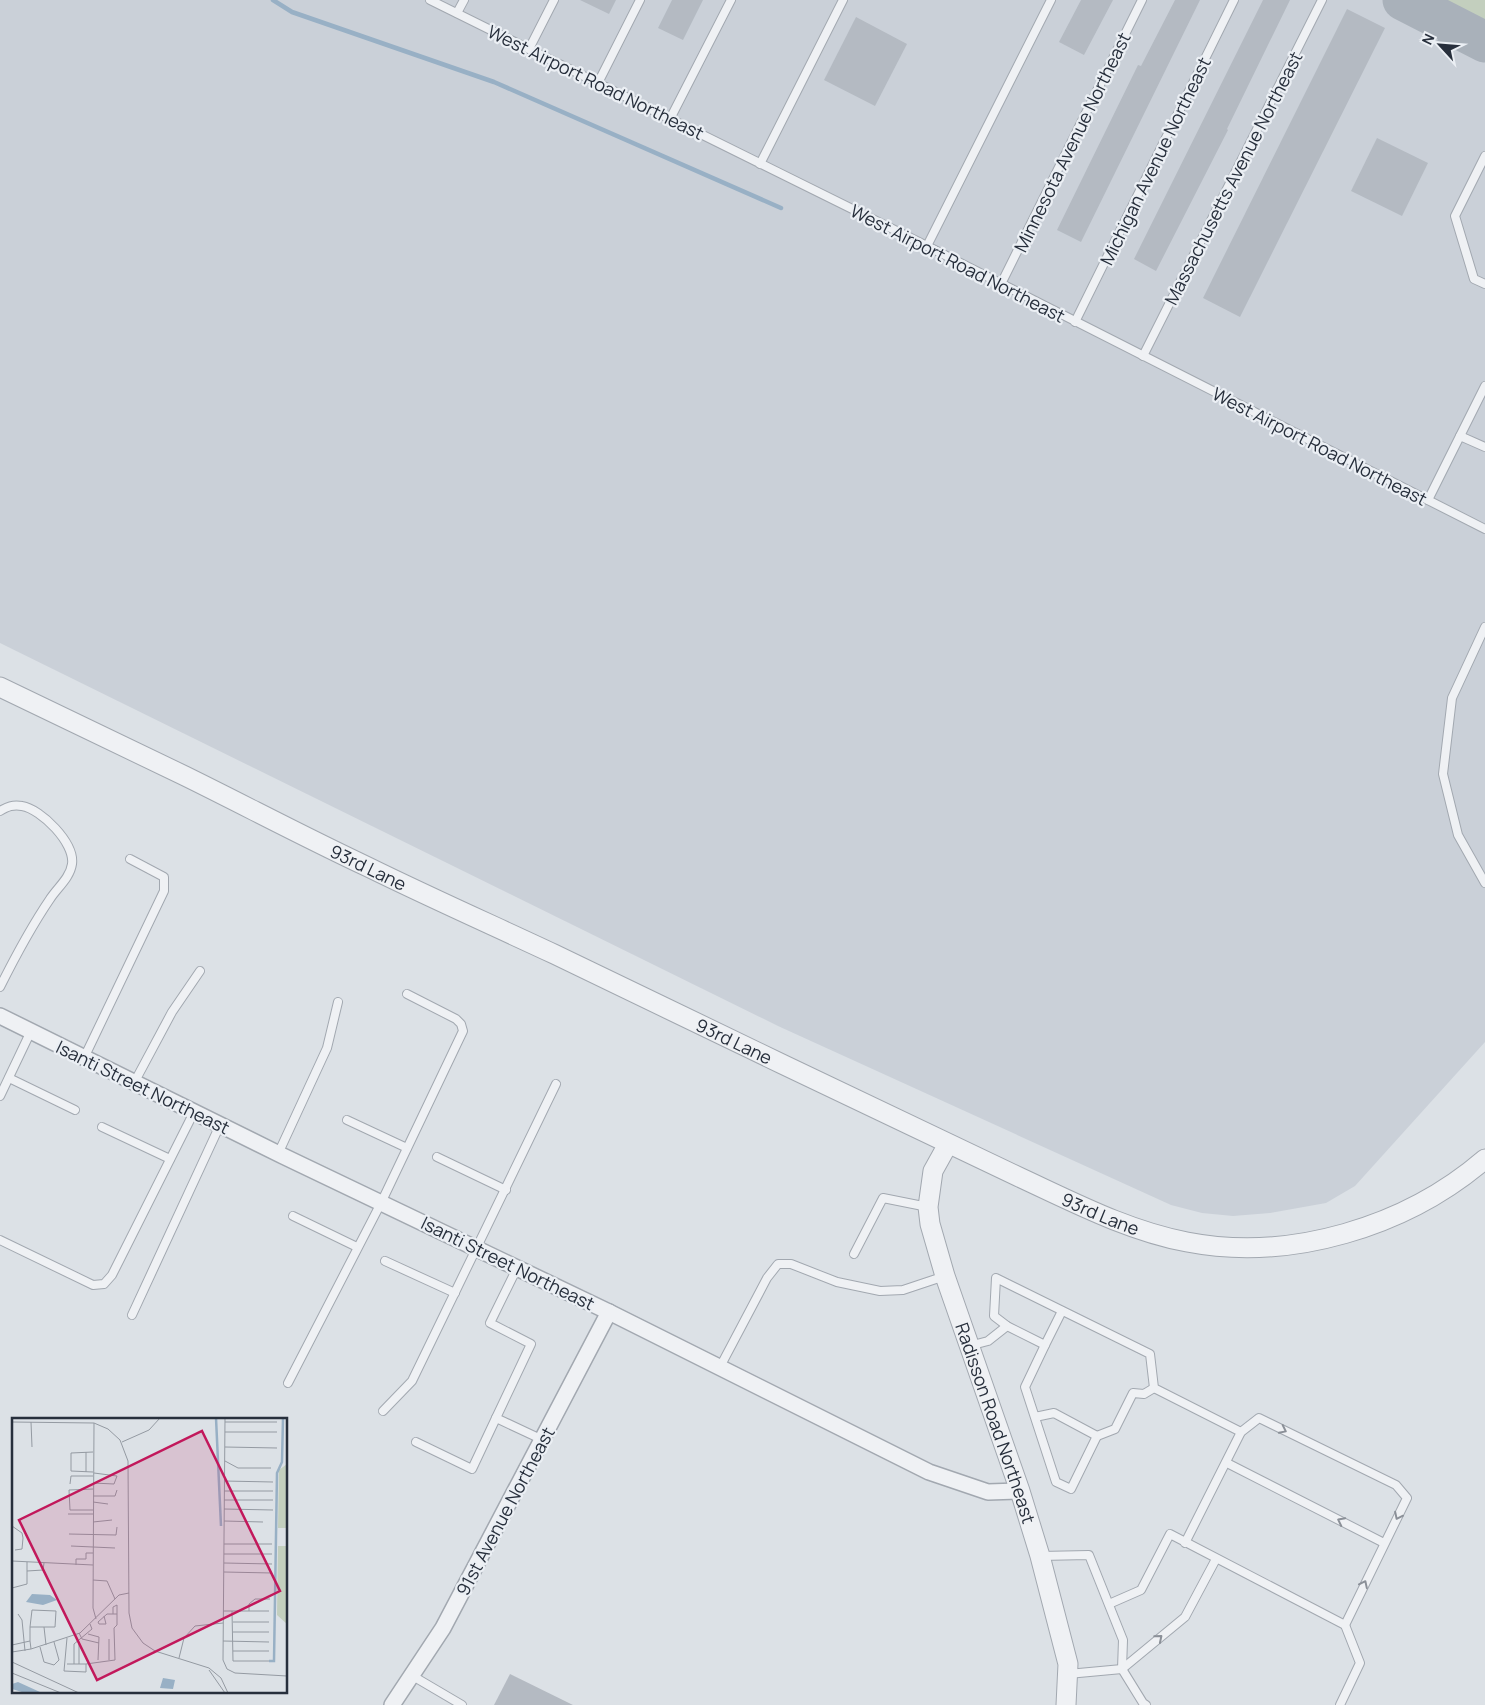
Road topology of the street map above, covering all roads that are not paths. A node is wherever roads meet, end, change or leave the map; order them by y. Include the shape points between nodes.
1 (430, 0) edge
2 (464, 0) edge
3 (554, 0) edge
4 (640, 0) edge
5 (731, 0) edge
6 (843, 0) edge
7 (1051, 0) edge
8 (1142, 0) edge
9 (1234, 0) edge
10 (1322, 0) edge
11 (457, 13) junction
12 (530, 49) junction
13 (598, 83) junction
14 (670, 119) junction
15 (1485, 156) edge
16 (760, 164) junction
17 (927, 246) junction
18 (1001, 284) junction
19 (1485, 284) edge
20 (1075, 322) junction
21 (1143, 356) junction
22 (1485, 386) edge
23 (1460, 436) junction
24 (1485, 447) edge
25 (1428, 500) junction
26 (1485, 529) edge
27 (1485, 628) edge
28 (0, 687) edge
29 (0, 811) edge
30 (130, 858) dead end
31 (1485, 883) edge
32 (200, 971) dead end
33 (0, 987) edge
34 (407, 994) dead end
35 (338, 1002) dead end
36 (0, 1016) edge
37 (31, 1031) junction
38 (84, 1058) junction
39 (9, 1078) junction
40 (134, 1082) junction
41 (556, 1084) dead end
42 (0, 1096) edge
43 (75, 1110) dead end
44 (194, 1112) junction
45 (347, 1120) dead end
46 (220, 1125) junction
47 (102, 1127) dead end
48 (948, 1144) junction
49 (407, 1148) junction
50 (278, 1154) junction
51 (437, 1157) dead end
52 (170, 1159) junction
53 (1485, 1159) edge
54 (506, 1190) junction
55 (380, 1203) junction
56 (928, 1207) junction
57 (293, 1216) dead end
58 (0, 1240) edge
59 (358, 1247) junction
60 (476, 1248) junction
61 (854, 1254) dead end
62 (385, 1261) dead end
63 (517, 1268) junction
64 (944, 1276) junction
65 (455, 1293) junction
66 (1062, 1311) junction
67 (609, 1312) junction
68 (132, 1315) dead end
69 (1007, 1326) junction
70 (1045, 1345) junction
71 (969, 1346) junction
72 (720, 1367) junction
73 (288, 1383) dead end
74 (1154, 1388) junction
75 (383, 1411) dead end
76 (1034, 1417) junction
77 (496, 1418) junction
78 (1242, 1432) junction
79 (1097, 1436) junction
80 (543, 1440) junction
81 (416, 1442) dead end
82 (1227, 1463) junction
83 (1020, 1491) junction
84 (1186, 1543) junction
85 (1384, 1543) junction
86 (1040, 1556) junction
87 (1216, 1559) junction
88 (1109, 1604) junction
89 (1344, 1625) junction
90 (1122, 1669) junction
91 (1068, 1674) junction
92 (411, 1675) junction
93 (1144, 1704) edge
94 (392, 1705) edge
95 (462, 1705) edge
96 (1066, 1705) edge
97 (1340, 1705) edge

1 - 11 lane, West Airport Road Northeast
2 - 11 lane
3 - 12 lane
4 - 13 lane
5 - 14 lane
6 - 16 lane
7 - 17 lane
8 - 18 lane, Minnesota Avenue Northeast
9 - 20 lane, Michigan Avenue Northeast
10 - 21 lane, Massachusetts Avenue Northeast
11 - 12 lane, West Airport Road Northeast
12 - 13 lane, West Airport Road Northeast
13 - 14 lane, West Airport Road Northeast
14 - 16 lane, West Airport Road Northeast
15 - 19 lane via 1455,216 1474,279
16 - 17 lane, West Airport Road Northeast
17 - 18 lane, West Airport Road Northeast
18 - 20 lane, West Airport Road Northeast
20 - 21 lane, West Airport Road Northeast
21 - 25 lane, West Airport Road Northeast
22 - 23 lane
23 - 24 lane
23 - 25 lane
25 - 26 lane, West Airport Road Northeast
27 - 31 lane via 1452,698 1443,774 1458,835
28 - 48 street, 93rd Lane
29 - 33 lane via 9,806 23,806 41,815 55,827 67,845 72,862 69,874 45,907
30 - 38 lane via 164,877 164,891
32 - 40 lane via 172,1012
34 - 49 lane via 456,1019 463,1031
35 - 50 lane via 327,1048
36 - 37 street, Isanti Street Northeast
37 - 38 street, Isanti Street Northeast
37 - 39 lane
38 - 40 street, Isanti Street Northeast
39 - 42 lane
39 - 43 lane
40 - 44 street, Isanti Street Northeast
41 - 54 lane
44 - 46 street, Isanti Street Northeast
44 - 52 lane
45 - 49 lane
46 - 50 street, Isanti Street Northeast
46 - 68 lane
47 - 52 lane
48 - 53 street, 93rd Lane via 1136,1228 1186,1242 1225,1247 1279,1246 1312,1241 1376,1224 1429,1198
48 - 56 street, Radisson Road Northeast via 933,1171
49 - 55 lane
50 - 55 street, Isanti Street Northeast
51 - 54 lane
52 - 58 lane via 112,1275 104,1284 93,1285
54 - 60 lane
55 - 59 lane
55 - 60 street, Isanti Street Northeast
56 - 61 lane via 883,1198
56 - 64 street, Radisson Road Northeast
57 - 59 lane
59 - 73 lane
60 - 63 street, Isanti Street Northeast
60 - 65 lane
62 - 65 lane
63 - 67 street, Isanti Street Northeast
63 - 77 lane via 490,1323 531,1344
64 - 71 street, Radisson Road Northeast
64 - 72 lane via 903,1290 880,1291 837,1282 791,1264 778,1264 767,1278
65 - 75 lane via 412,1381
66 - 69 lane via 996,1278 994,1316
66 - 70 lane
66 - 74 lane via 1150,1354
67 - 72 street, Isanti Street Northeast
67 - 80 street, 91st Avenue Northeast
69 - 70 lane
69 - 71 lane via 988,1341
70 - 76 lane via 1025,1387
71 - 83 street, Radisson Road Northeast
72 - 83 street, Isanti Street Northeast via 930,1472 988,1492
74 - 78 lane
74 - 79 lane via 1144,1394 1132,1393 1114,1429
76 - 79 lane via 1054,1413
76 - 79 lane via 1056,1482 1072,1489
77 - 80 lane
77 - 81 lane via 472,1469
78 - 82 lane
78 -> 85 lane via 1259,1418 1396,1485 1407,1498
80 - 92 street, 91st Avenue Northeast via 443,1628
82 - 84 lane
85 -> 82 lane
83 - 86 street, Radisson Road Northeast
84 - 87 lane
84 - 88 lane via 1170,1534 1141,1590
89 -> 85 lane
86 - 88 lane via 1089,1555
86 - 91 street, Radisson Road Northeast
87 - 89 lane
90 -> 87 lane via 1185,1617
88 - 90 lane via 1123,1640
89 - 97 lane via 1360,1663
90 - 91 lane
90 - 93 lane
91 - 96 street, Radisson Road Northeast
92 - 94 street, 91st Avenue Northeast
92 - 95 lane

